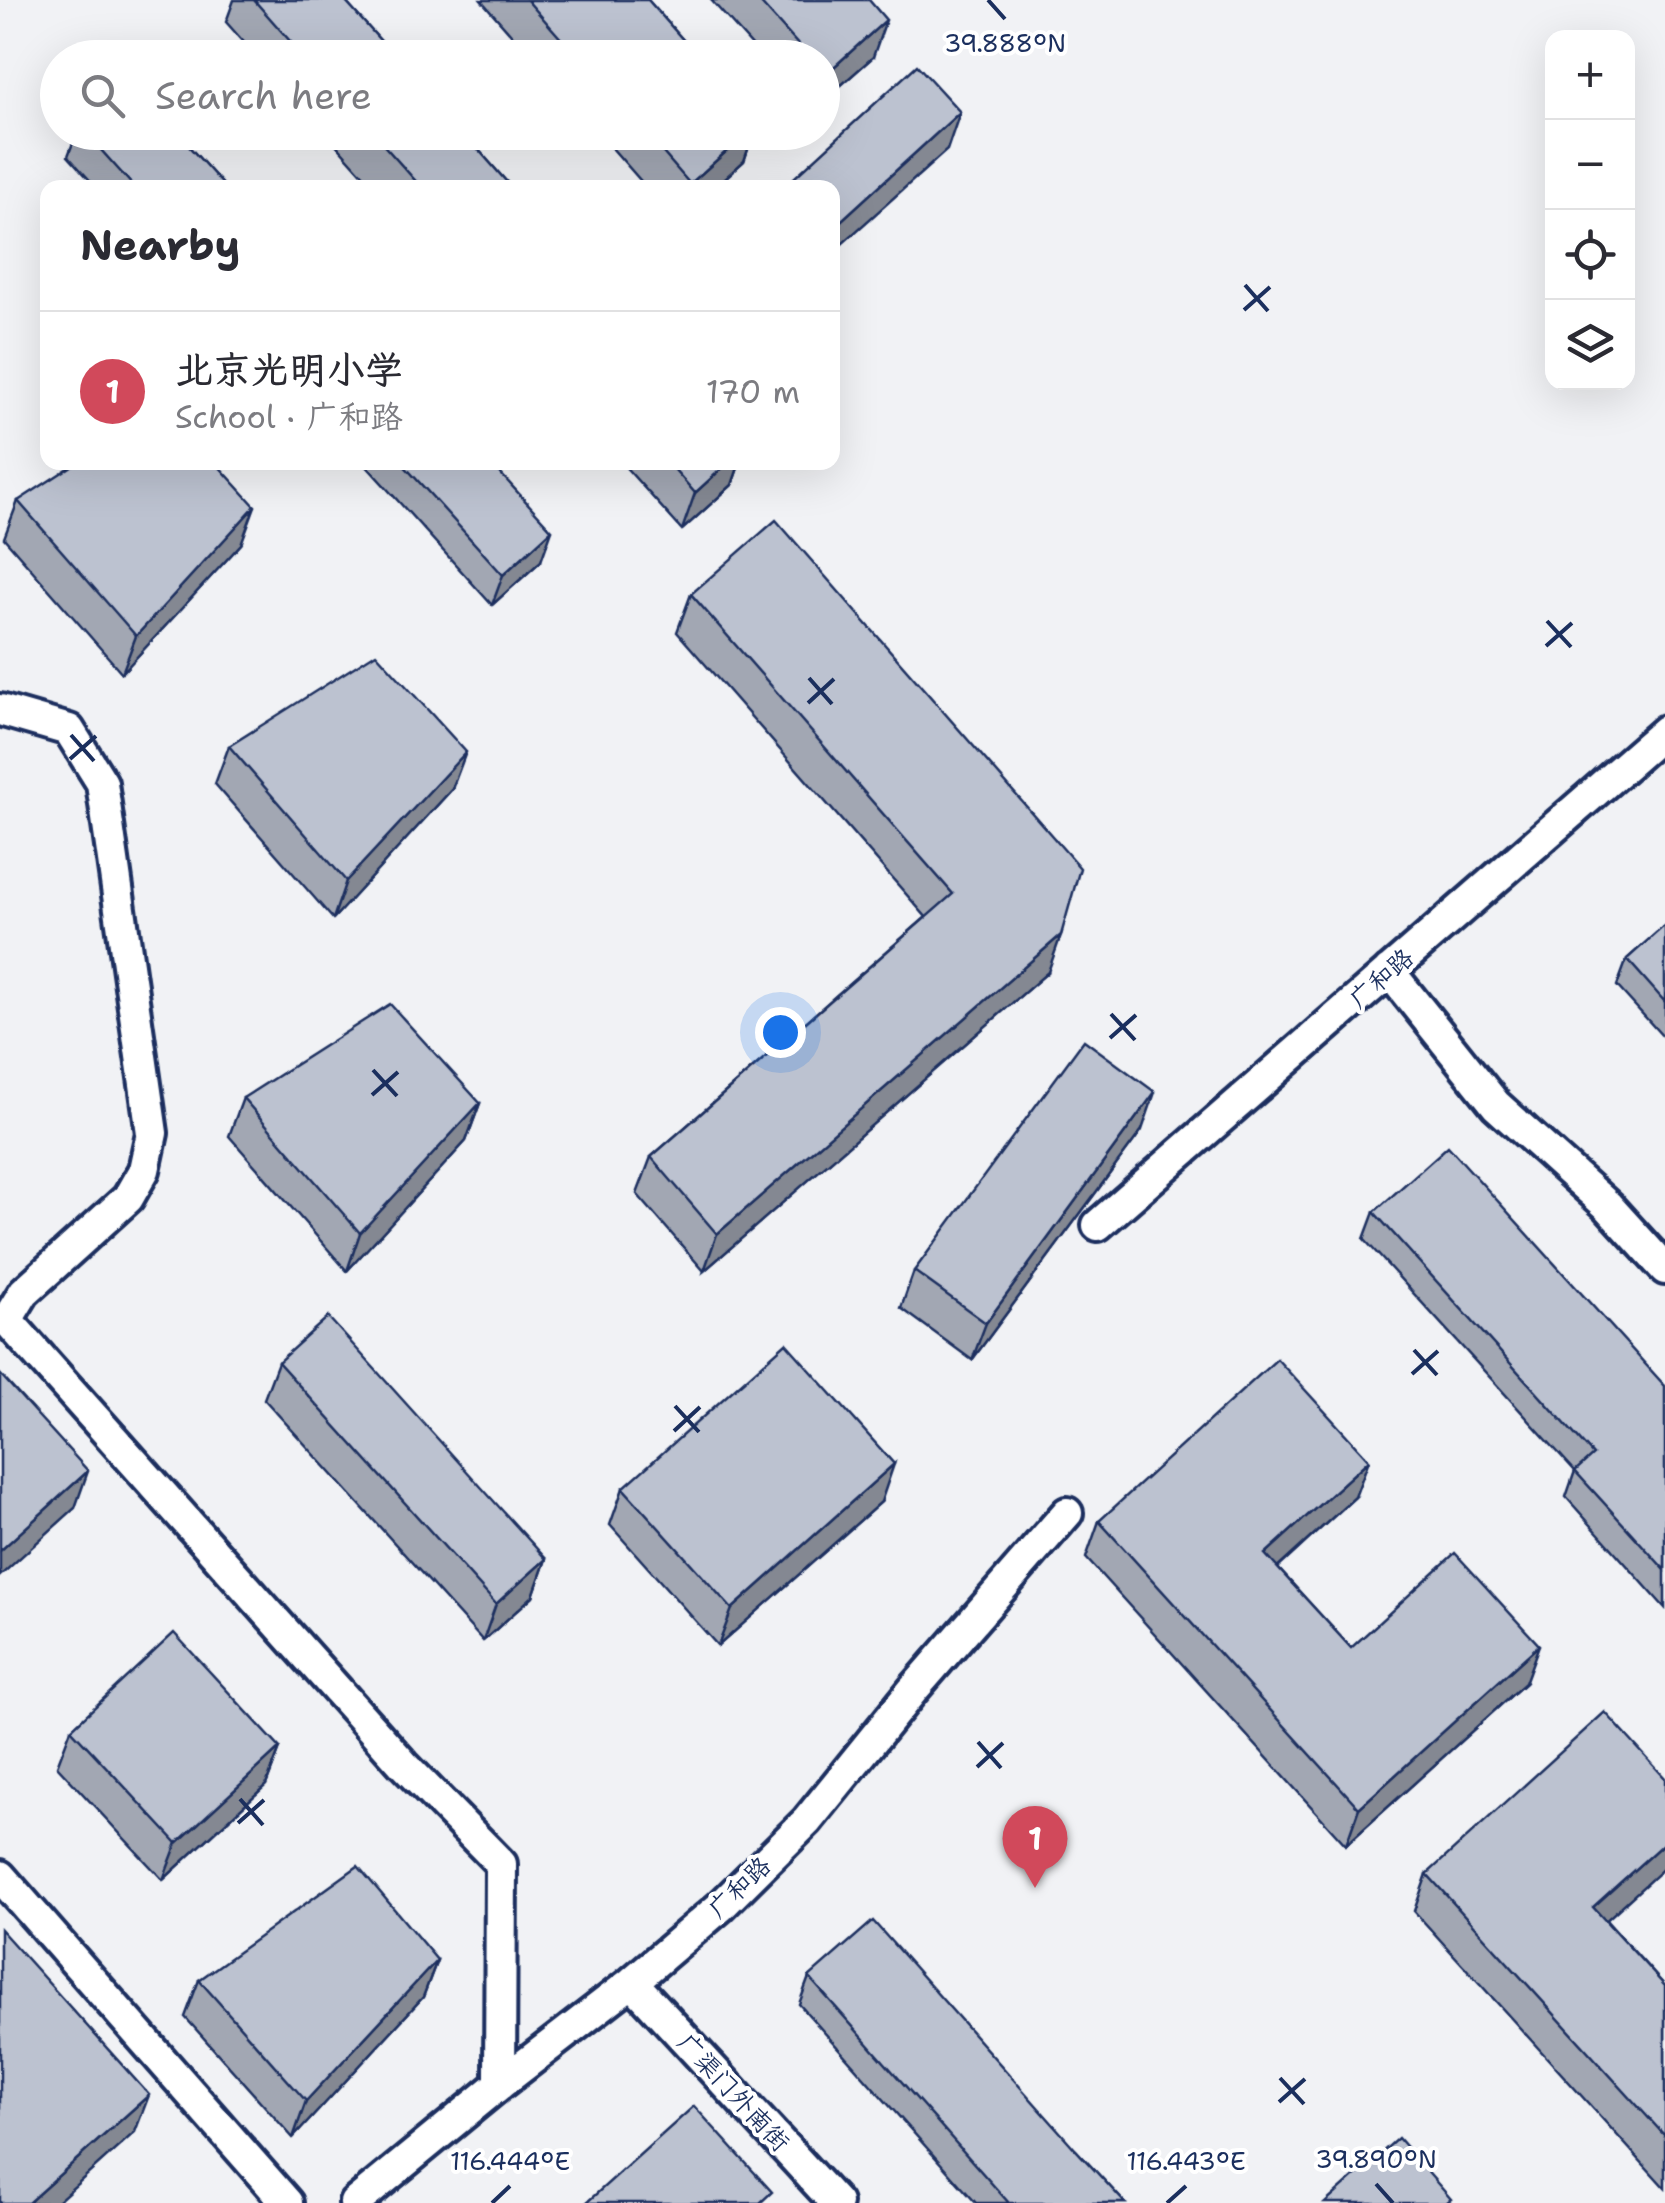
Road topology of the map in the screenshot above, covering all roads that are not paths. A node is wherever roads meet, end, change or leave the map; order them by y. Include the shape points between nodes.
1 (0, 710) edge
2 (1665, 731) edge
3 (1389, 972) junction
4 (1098, 1225) dead end
5 (1665, 1270) edge
6 (4, 1320) edge
7 (1067, 1514) dead end
8 (0, 1876) edge
9 (632, 1982) junction
10 (500, 2084) junction
11 (287, 2203) edge
12 (356, 2203) edge
13 (836, 2203) edge

1 - 6 street via 69,730 102,783 152,1132 144,1170 128,1198 24,1292
2 - 3 street, 广和路
3 - 4 street, 广和路
3 - 5 street via 1496,1105 1608,1206
6 - 10 street via 404,1765 502,1864
7 - 9 street, 广和路 via 807,1822
8 - 11 street
9 - 10 street, 广和路
9 - 13 street, 广渠门外南街
10 - 12 street, 广和路

